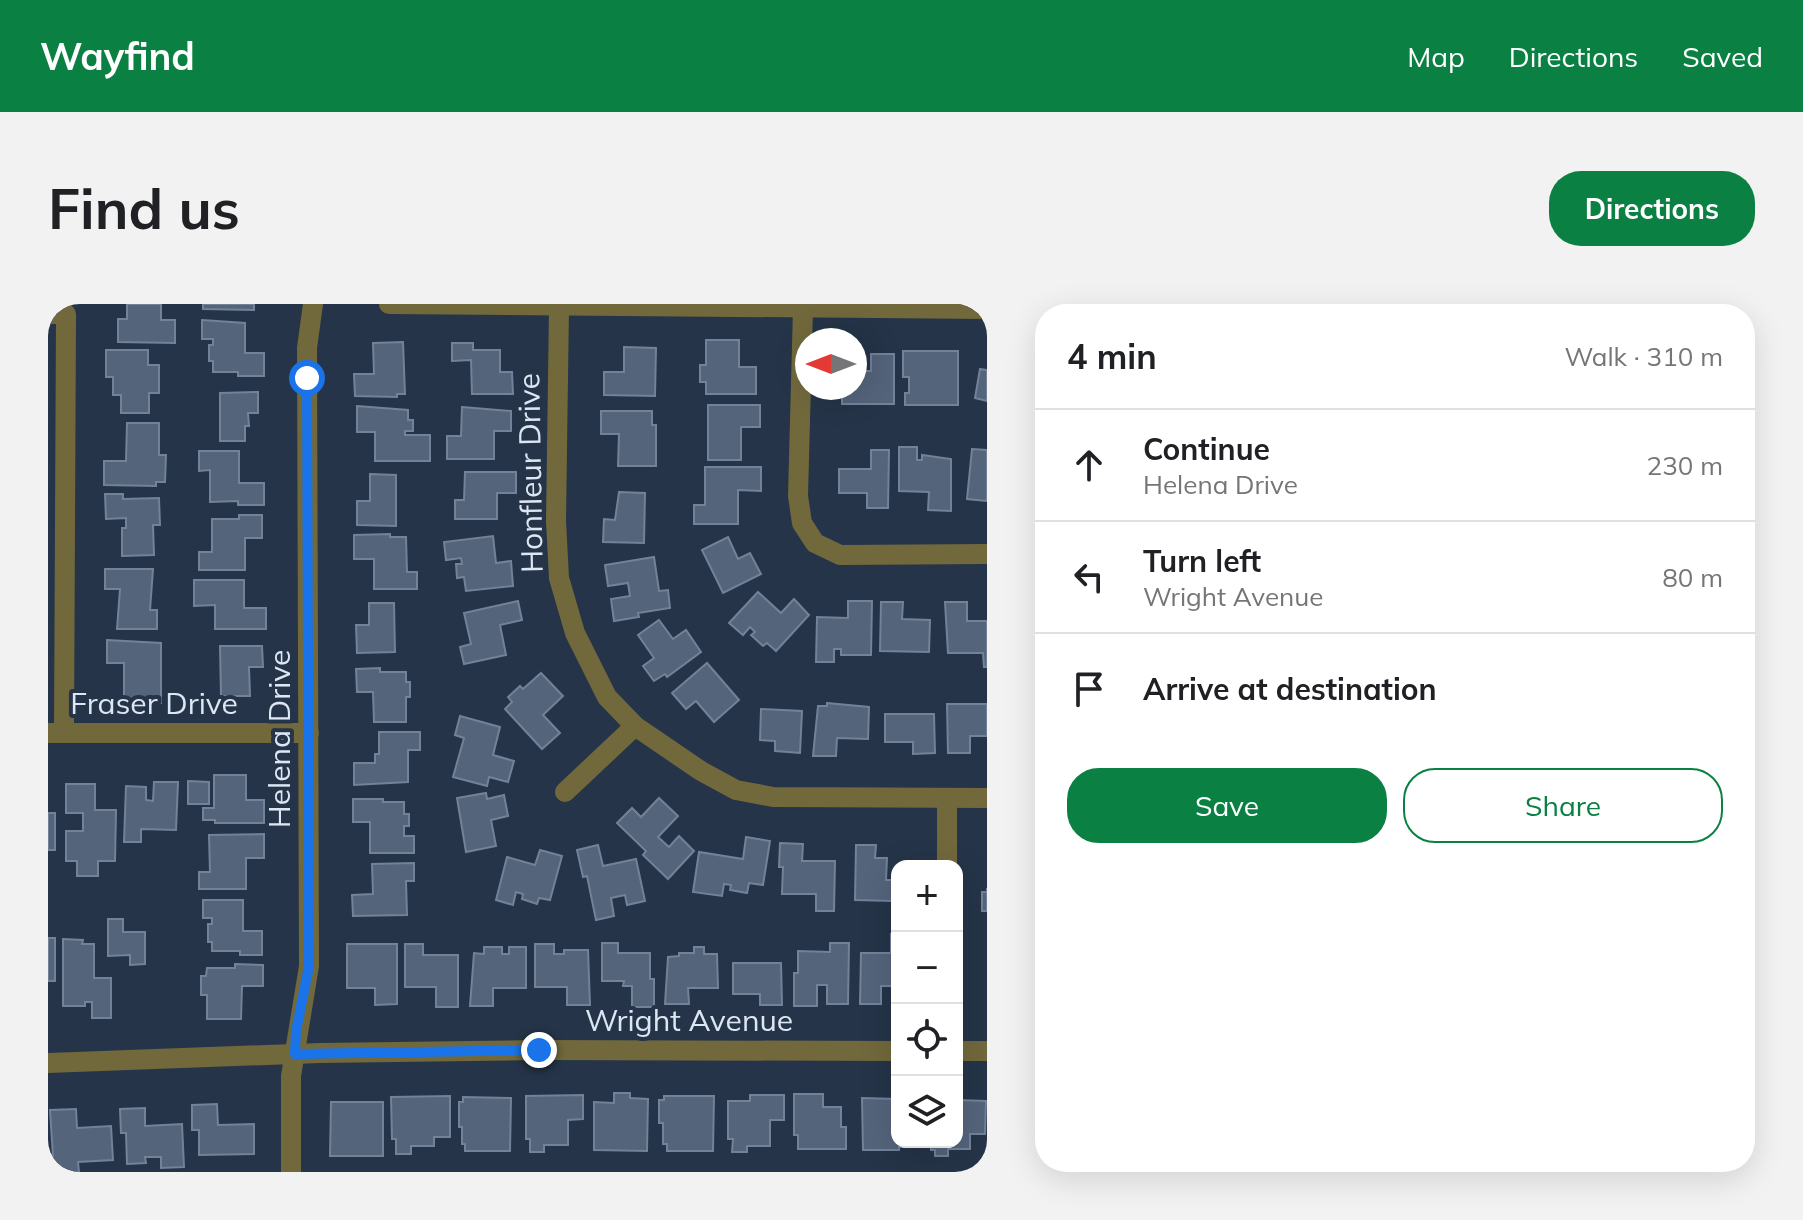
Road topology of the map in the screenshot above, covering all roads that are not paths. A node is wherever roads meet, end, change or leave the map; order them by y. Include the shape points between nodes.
1 (313, 304) edge
2 (389, 304) edge
3 (559, 307) junction
4 (803, 308) junction
5 (987, 309) edge
6 (57, 314) edge
7 (987, 554) edge
8 (635, 726) junction
9 (56, 733) edge
10 (309, 733) junction
11 (565, 792) dead end
12 (947, 798) junction
13 (987, 798) edge
14 (947, 860) edge
15 (891, 1051) edge
16 (963, 1051) edge
17 (987, 1051) edge
18 (295, 1054) junction
19 (48, 1063) edge
20 (291, 1172) edge

1 - 10 street, Helena Drive via 307,348
2 - 3 street
3 - 4 street
3 - 8 street, Honfleur Drive via 559,578 575,633 607,697
4 - 5 street
4 - 7 street via 798,496 802,523 815,543 840,555
6 - 9 street
8 - 11 street
8 - 12 street, Honfleur Drive via 736,790 773,797
9 - 10 street, Fraser Drive
10 - 18 street, Helena Drive via 309,966
12 - 13 street, Honfleur Drive
12 - 14 street
15 - 18 street, Wright Avenue
16 - 17 street
18 - 19 street, Wright Avenue
18 - 20 street, Helena Drive

